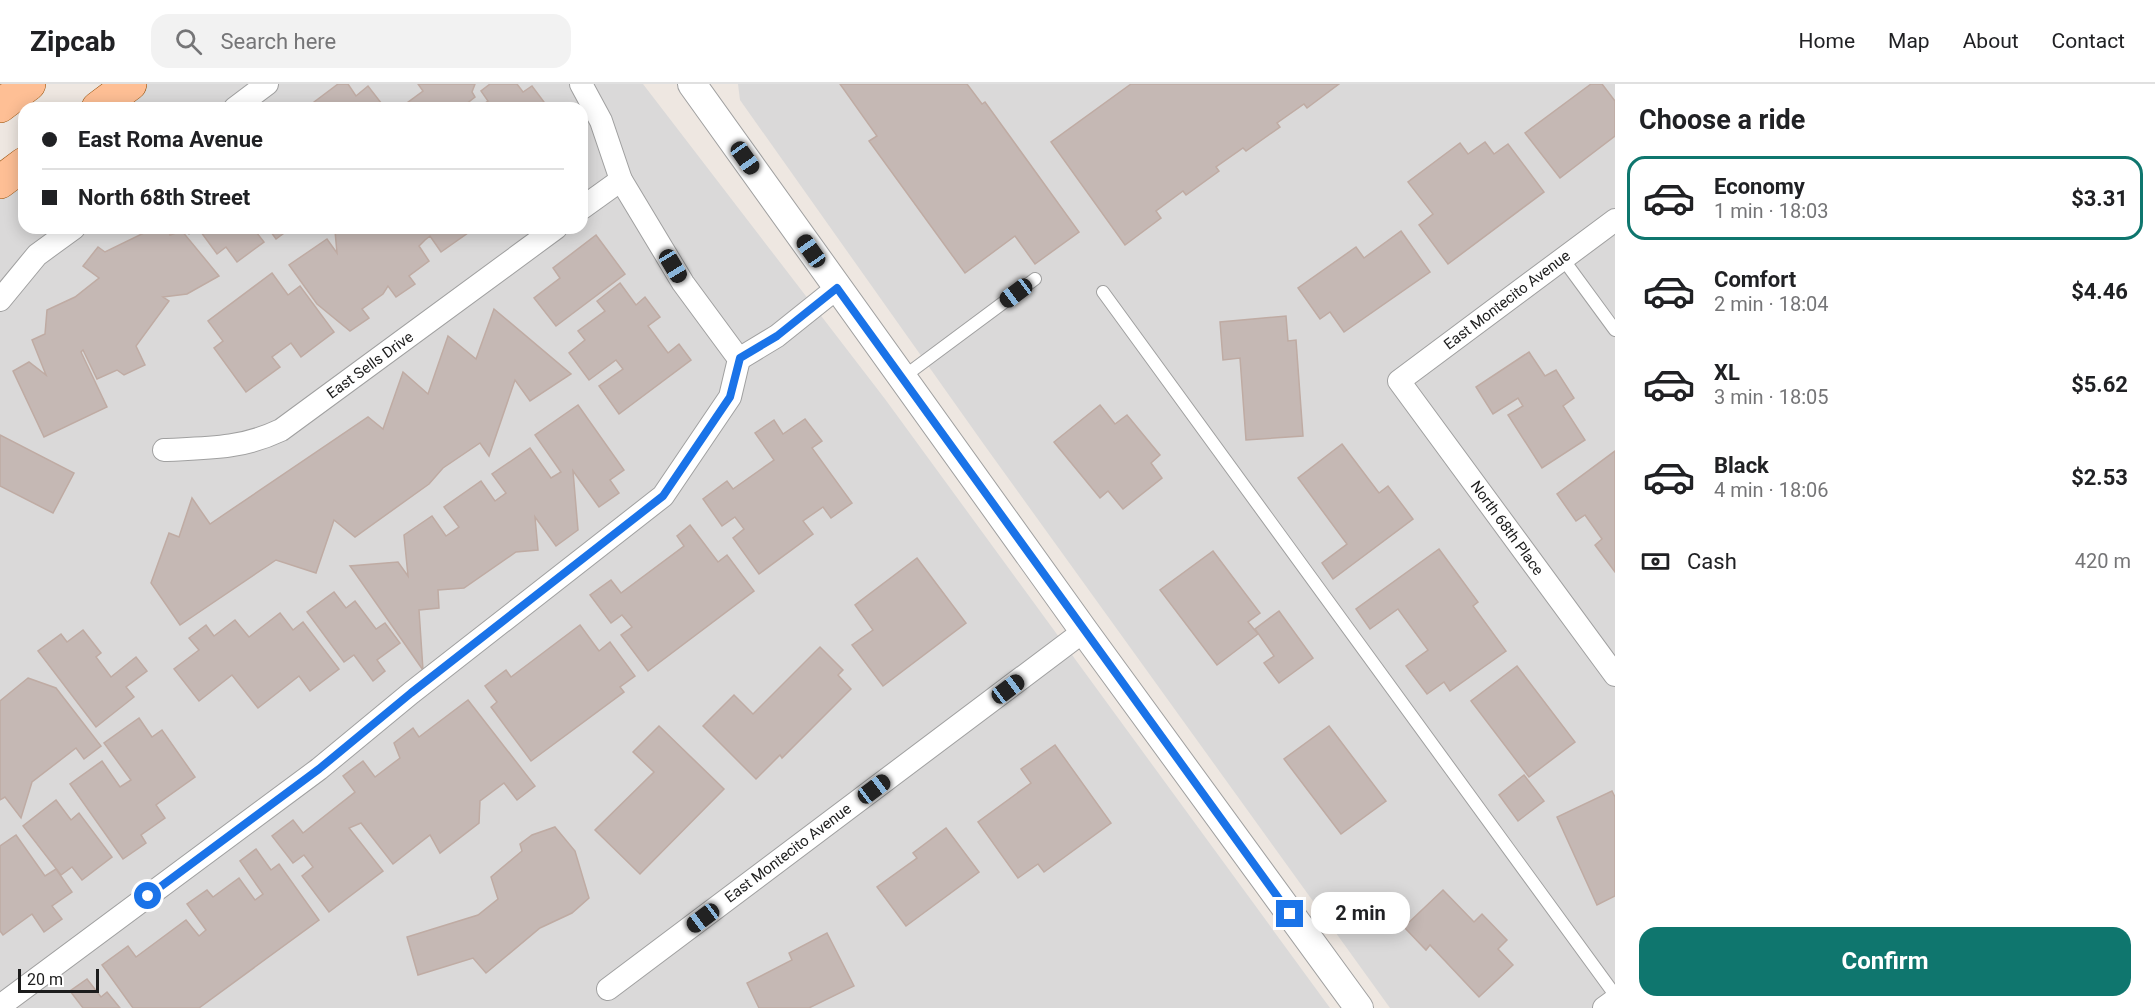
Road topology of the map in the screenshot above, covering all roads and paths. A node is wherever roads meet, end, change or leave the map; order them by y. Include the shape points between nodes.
1 (29, 84) edge
2 (130, 84) edge
3 (267, 84) edge
4 (581, 84) edge
5 (693, 84) edge
6 (106, 102) edge
7 (243, 102) edge
8 (0, 106) edge
9 (18, 168) edge
10 (621, 180) junction
11 (0, 182) edge
12 (588, 204) edge
13 (1615, 220) edge
14 (66, 234) edge
15 (548, 234) edge
16 (1563, 258) junction
17 (1035, 279) dead end
18 (837, 288) junction
19 (1103, 292) dead end
20 (0, 300) edge
21 (1615, 330) edge
22 (740, 358) junction
23 (902, 378) junction
24 (1399, 381) joint
25 (164, 450) dead end
26 (1084, 631) junction
27 (1615, 675) edge
28 (608, 989) dead end
29 (1615, 995) edge
30 (1615, 1000) edge
31 (0, 1006) edge
32 (1359, 1008) edge
33 (1604, 1008) edge

1 - 8 main road
2 - 6 main road
3 - 7 street
4 - 10 street via 601,121
5 - 18 street
9 - 11 main road
10 - 12 street
10 - 22 street via 683,283
13 - 16 street, East Montecito Avenue
14 - 20 street via 37,255
15 - 25 street, East Sells Drive via 281,430 256,442 234,446
16 - 21 lane
16 - 24 street, East Montecito Avenue
17 - 23 lane
18 - 22 street via 777,336
18 - 23 street
19 - 29 lane
22 - 31 street via 730,397 663,496 319,769
23 - 26 street
24 - 27 street, North 68th Place
26 - 28 street, East Montecito Avenue
26 - 32 street
30 - 33 street

